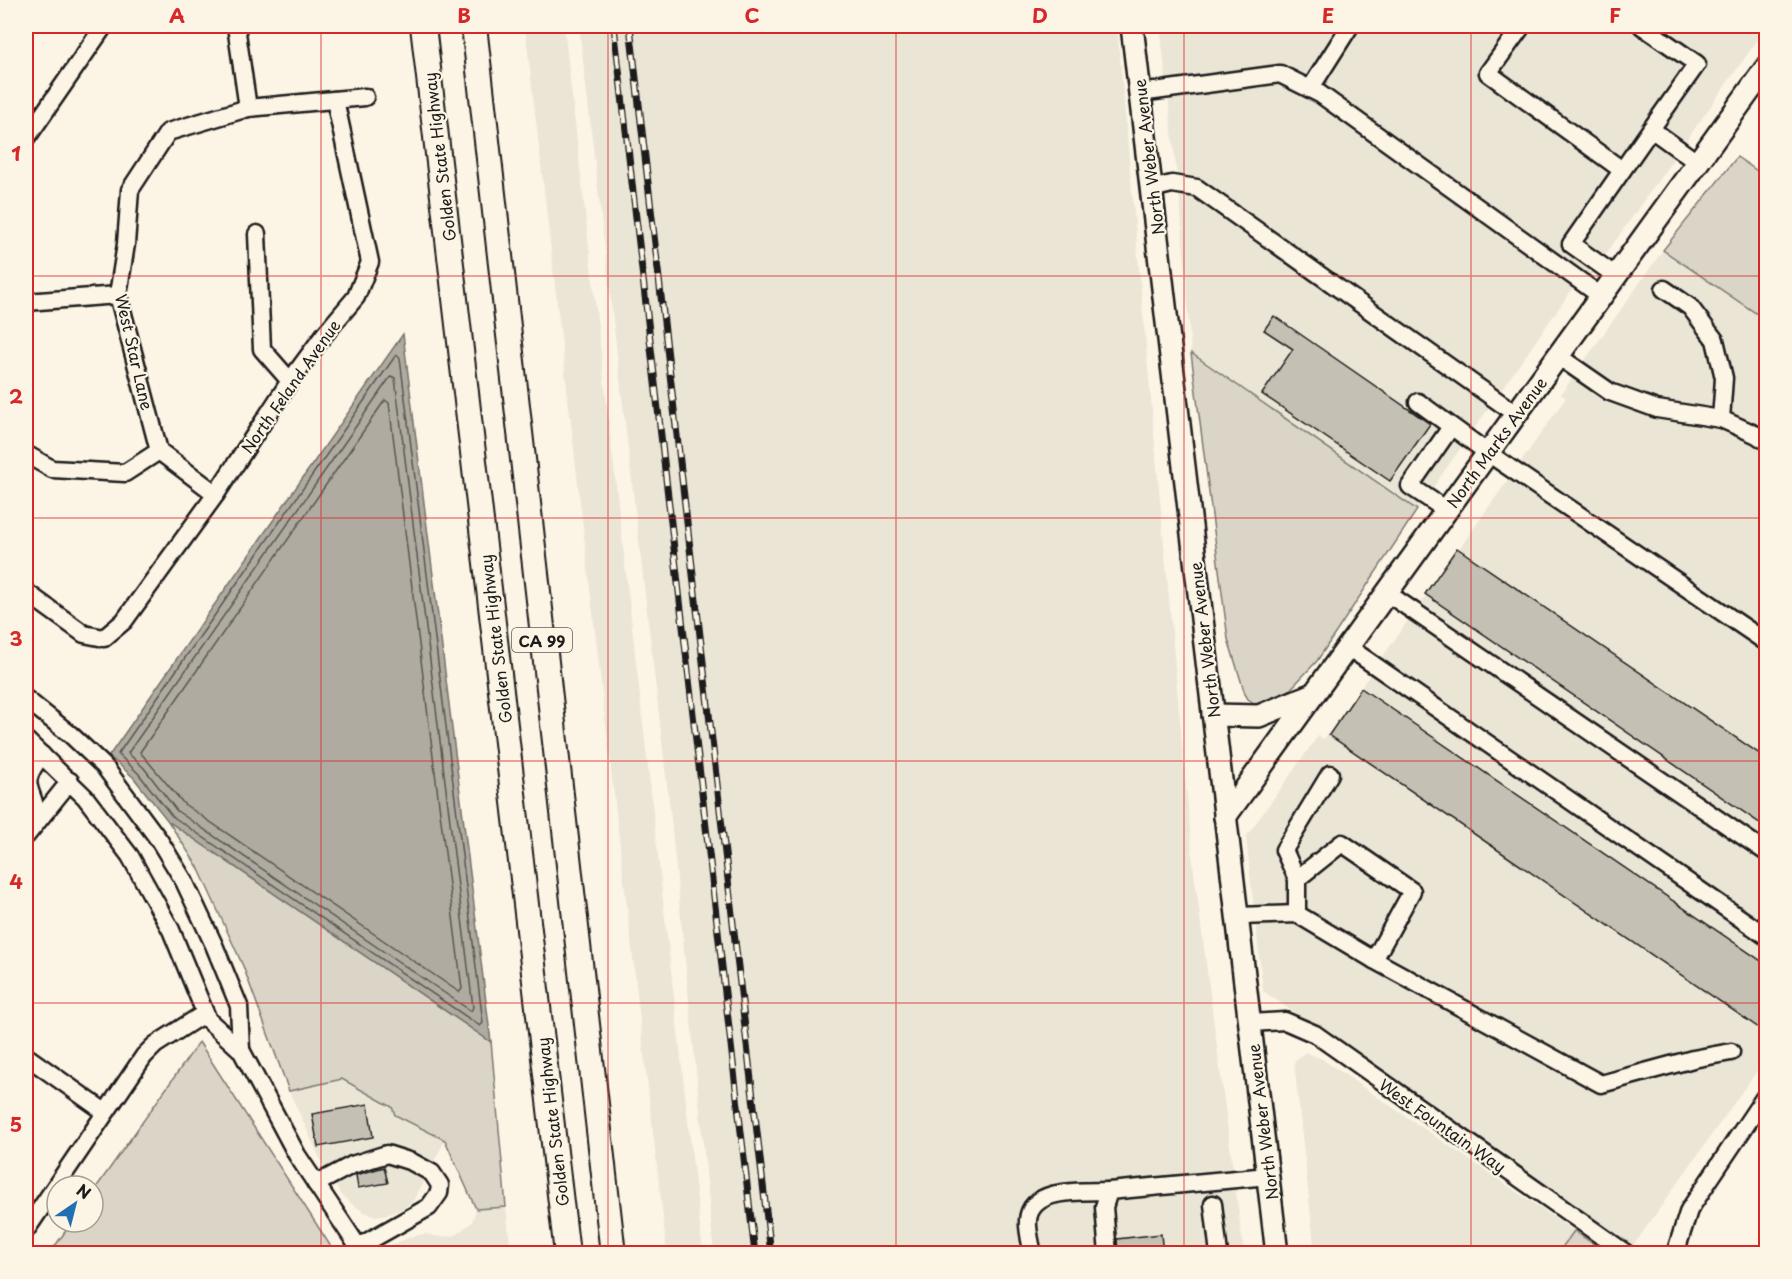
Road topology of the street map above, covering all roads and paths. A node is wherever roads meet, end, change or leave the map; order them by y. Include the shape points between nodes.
1 (104, 26) edge
2 (236, 26) edge
3 (423, 26) edge
4 (474, 26) edge
5 (1132, 26) edge
6 (1350, 26) edge
7 (1522, 26) edge
8 (1642, 26) edge
9 (1767, 68) edge
10 (1310, 89) junction
11 (1140, 93) junction
12 (365, 97) dead end
13 (335, 100) junction
14 (248, 108) junction
15 (1651, 129) junction
16 (26, 139) edge
17 (1698, 163) junction
18 (1622, 170) junction
19 (1151, 189) junction
20 (257, 234) dead end
21 (1616, 276) junction
22 (1664, 290) dead end
23 (118, 295) junction
24 (1601, 296) junction
25 (26, 302) edge
26 (1558, 356) junction
27 (290, 381) junction
28 (1418, 402) dead end
29 (1516, 414) junction
30 (1721, 419) junction
31 (1451, 427) junction
32 (1767, 441) edge
33 (159, 451) junction
34 (1488, 453) junction
35 (26, 454) edge
36 (216, 494) junction
37 (1446, 510) junction
38 (26, 592) edge
39 (1387, 593) junction
40 (1767, 642) edge
41 (1348, 647) junction
42 (1314, 694) junction
43 (26, 699) edge
44 (1213, 715) junction
45 (26, 740) edge
46 (42, 755) junction
47 (1330, 774) dead end
48 (70, 781) junction
49 (1225, 817) junction
50 (37, 821) junction
51 (26, 836) edge
52 (1767, 852) edge
53 (1297, 879) junction
54 (1297, 914) junction
55 (1239, 916) junction
56 (1767, 936) edge
57 (1374, 960) junction
58 (206, 1013) junction
59 (1251, 1023) junction
60 (241, 1050) junction
61 (1731, 1052) dead end
62 (26, 1056) edge
63 (1767, 1095) edge
64 (105, 1112) junction
65 (1268, 1176) junction
66 (316, 1184) junction
67 (1109, 1191) junction
68 (1213, 1204) dead end
69 (26, 1230) edge
70 (359, 1250) edge
71 (567, 1254) edge
72 (613, 1254) edge
73 (1033, 1254) edge
74 (1108, 1254) edge
75 (1219, 1254) edge
76 (1277, 1254) edge
77 (1627, 1254) edge
78 (1675, 1254) edge

1 - 16 street
2 - 14 street
3 - 71 highway, Golden State Highway / CA 99
4 - 72 highway, CA 99
5 - 11 main road, North Weber Avenue
6 - 10 street
7 - 18 street via 1488,73
8 - 15 street via 1697,64
9 - 17 main road, North Marks Avenue
10 - 11 street via 1280,74
10 - 24 street
11 - 19 main road, North Weber Avenue
12 - 13 street, West Star Lane
13 - 14 street, West Star Lane
13 - 27 street, North Feland Avenue via 370,262 356,297
14 - 23 street, West Star Lane via 168,132 130,190
15 - 17 street
15 - 18 street
17 - 21 main road, North Marks Avenue
18 - 21 street via 1571,244
19 - 29 street via 1172,184 1197,188
19 - 44 main road, North Weber Avenue
20 - 27 street via 262,349
21 - 24 main road, North Marks Avenue
22 - 30 street via 1690,307 1715,340 1724,378
23 - 25 street
23 - 33 street, West Star Lane
24 - 26 main road, North Marks Avenue
26 - 29 main road, North Marks Avenue
26 - 30 street via 1610,392 1657,409
27 - 36 street, North Feland Avenue
28 - 31 street
29 - 34 main road, North Marks Avenue
30 - 32 street
31 - 34 street
31 - 37 street via 1410,486
33 - 35 street via 125,473 52,469
33 - 36 street
34 - 37 main road, North Marks Avenue
34 - 40 street
36 - 38 street, North Feland Avenue via 124,621 104,638 84,634
37 - 39 main road, North Marks Avenue
39 - 41 main road, North Marks Avenue
39 - 52 street
41 - 42 main road, North Marks Avenue
41 - 56 street
42 - 44 main road via 1258,716
42 - 49 main road, North Marks Avenue
43 - 60 street via 104,766 159,840 184,881 239,1006
44 - 49 main road, North Weber Avenue
45 - 46 street
46 - 48 street
46 - 50 street via 27,777
47 - 53 street via 1284,850
48 - 50 street
48 - 58 street via 105,822 150,889
49 - 55 main road, North Weber Avenue
50 - 51 street
53 - 54 street
53 - 57 street via 1342,843 1412,891
54 - 55 street
54 - 57 street
55 - 59 main road, North Weber Avenue
57 - 61 street via 1601,1084
58 - 60 street via 208,1020
58 - 64 street via 155,1045
59 - 65 main road, North Weber Avenue
59 - 77 street, West Fountain Way via 1285,1021 1315,1034
60 - 66 street
62 - 64 street
63 - 78 street via 1689,1210
64 - 69 street
65 - 67 street
65 - 76 main road, North Weber Avenue
66 - 70 street
66 - 70 street via 352,1165 387,1154 432,1173 440,1185 429,1207
67 - 73 street via 1052,1194 1036,1203 1028,1220
67 - 74 street via 1104,1207
68 - 75 street

